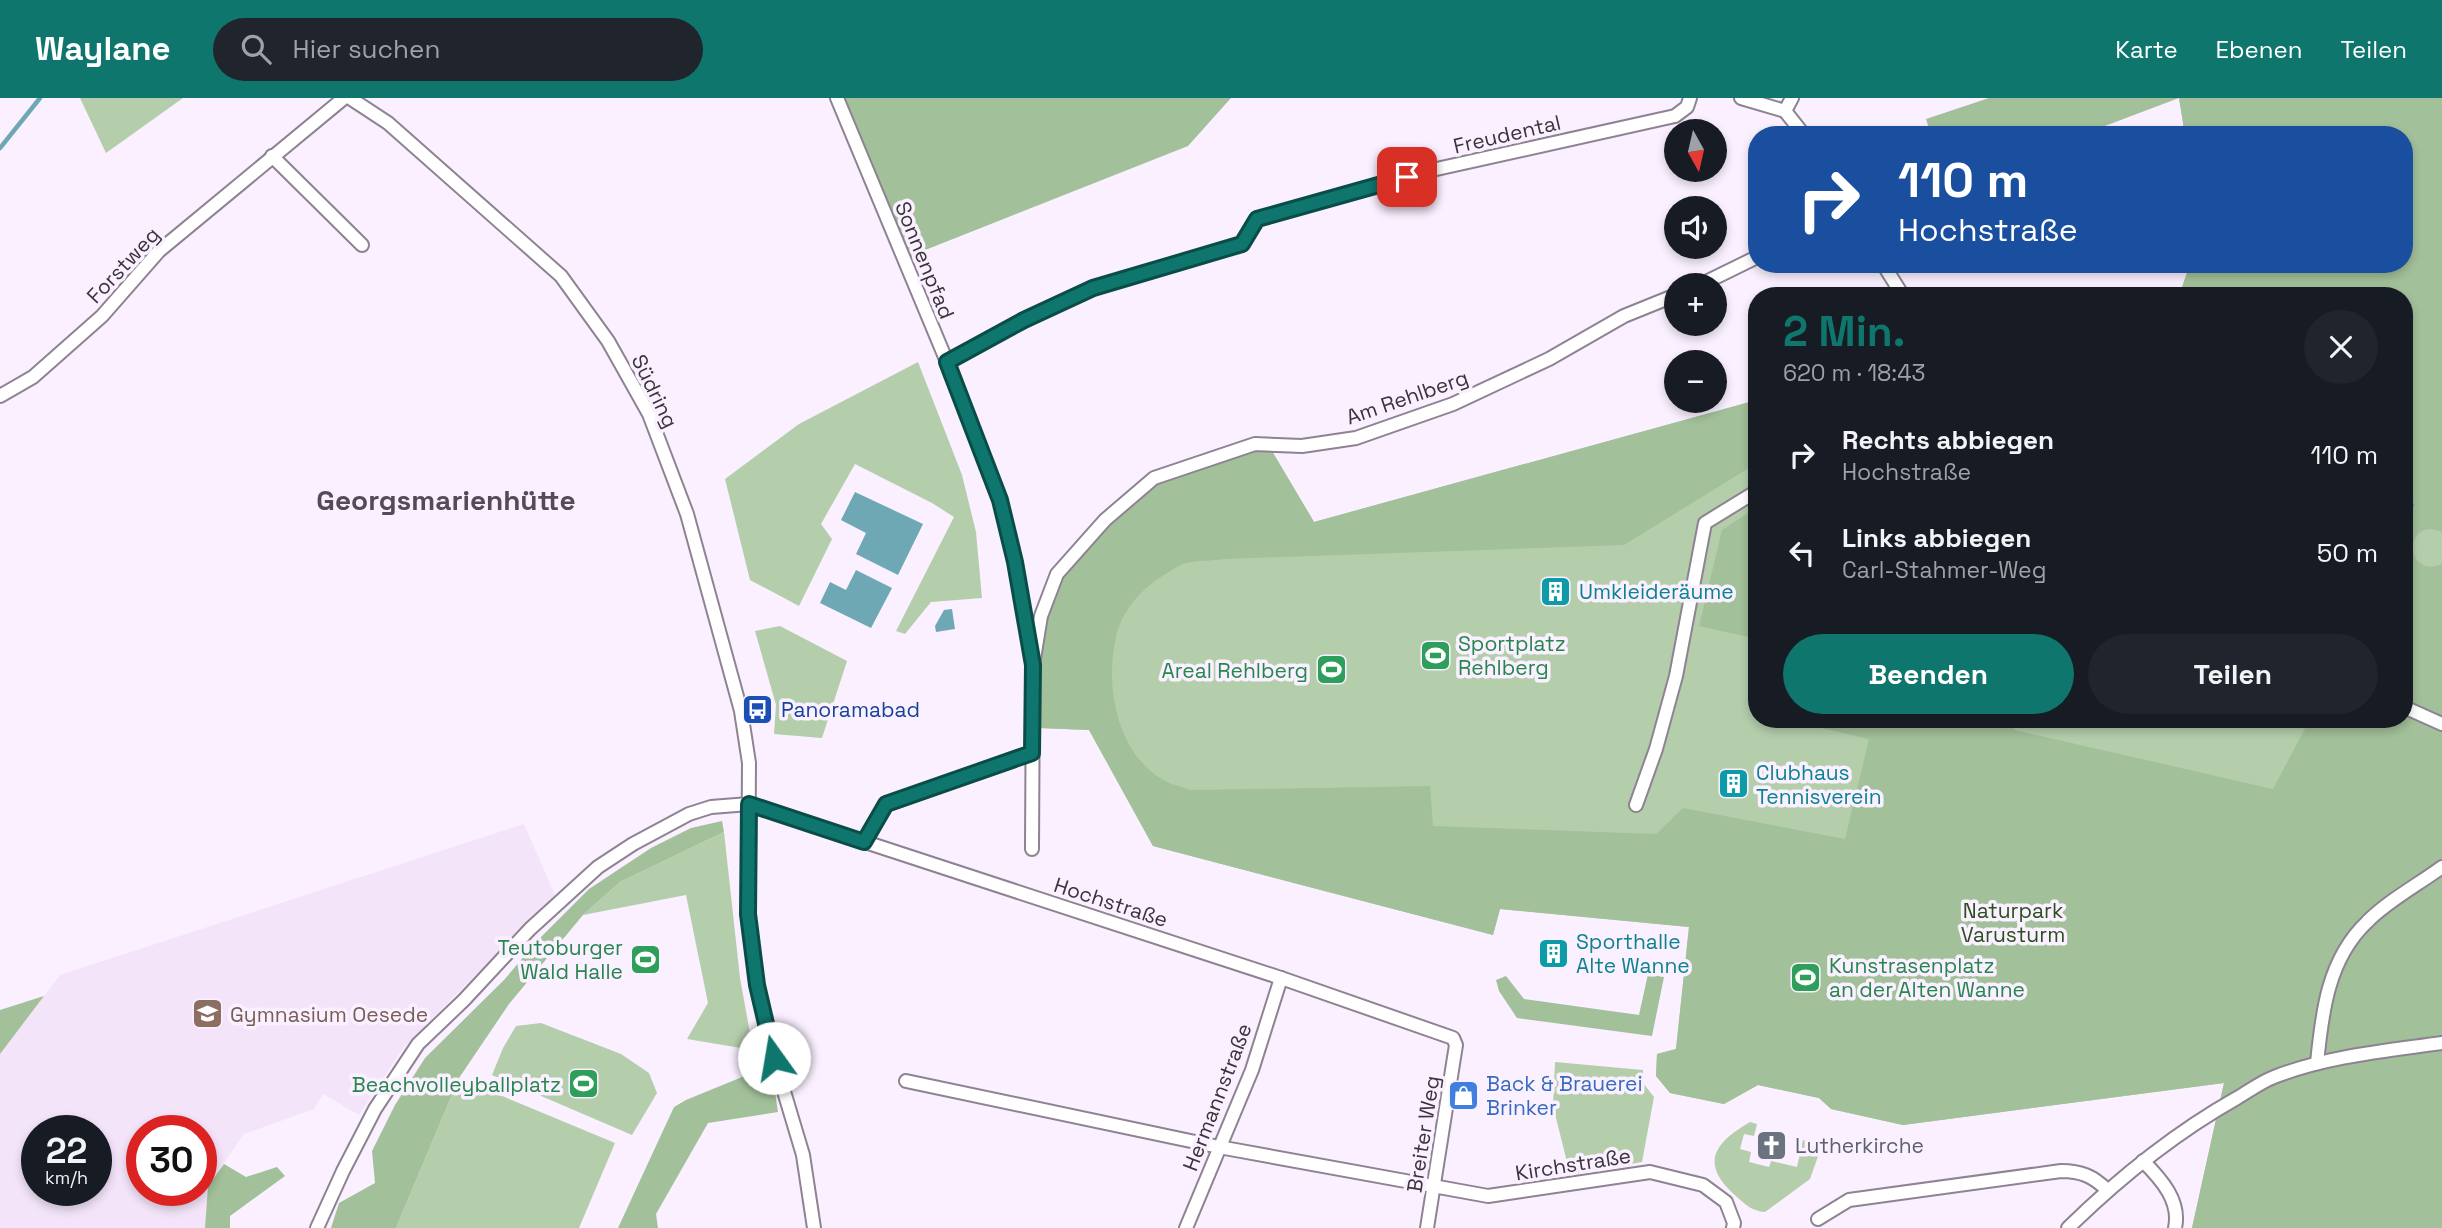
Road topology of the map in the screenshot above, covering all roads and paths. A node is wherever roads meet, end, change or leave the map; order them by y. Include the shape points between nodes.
1 (344, 98) edge
2 (351, 98) edge
3 (837, 98) edge
4 (1690, 98) edge
5 (1741, 98) edge
6 (1792, 98) edge
7 (1785, 111) junction
8 (1797, 126) edge
9 (272, 156) junction
10 (362, 245) dead end
11 (1748, 261) edge
12 (1724, 273) edge
13 (1664, 300) edge
14 (947, 362) junction
15 (0, 397) edge
16 (1748, 497) edge
17 (1033, 665) junction
18 (2413, 712) edge
19 (2442, 724) edge
20 (1032, 753) junction
21 (749, 804) junction
22 (1636, 805) dead end
23 (864, 842) junction
24 (1032, 849) dead end
25 (2442, 867) edge
26 (1281, 978) junction
27 (2442, 1044) edge
28 (1456, 1045) joint
29 (2317, 1063) junction
30 (906, 1081) dead end
31 (1219, 1147) junction
32 (2143, 1161) junction
33 (1434, 1188) junction
34 (2107, 1190) junction
35 (1818, 1219) dead end
36 (317, 1228) edge
37 (814, 1228) edge
38 (1186, 1228) edge
39 (1427, 1228) edge
40 (1733, 1228) edge
41 (2068, 1228) edge
42 (2175, 1228) edge

1 - 9 street, Forstweg
2 - 21 street, Südring via 388,123 561,276 608,341 649,414 687,514 741,712 749,763
3 - 14 street, Sonnenpfad
4 - 14 street, Freudental via 1675,116 1432,170 1257,219 1242,244 1093,288
5 - 7 street
6 - 7 street
7 - 8 street
9 - 10 street
9 - 15 street, Forstweg via 159,251 102,316 33,377
11 - 12 street
13 - 17 street, Am Rehlberg via 1452,404 1356,438 1302,446 1255,444 1154,478 1105,520 1057,574 1041,617
14 - 17 street, Sonnenpfad via 1000,500
16 - 22 street via 1705,523 1676,676
17 - 20 street, Sonnenpfad
18 - 19 street
20 - 23 street via 886,804
20 - 24 street, Sonnenpfad
21 - 23 street, Hochstraße
21 - 36 street via 689,814 633,844 598,867 530,929 418,1044 375,1109
21 - 37 street, Südring via 748,914 757,985 803,1156
23 - 26 street, Hochstraße
25 - 29 street via 2367,921 2340,955 2324,1000
26 - 28 street, Hochstraße via 1453,1038
26 - 31 street, Hermannstraße via 1252,1070
27 - 29 street
28 - 33 street, Breiter Weg
29 - 32 street via 2272,1077 2206,1115
30 - 31 street, Kirchstraße
31 - 33 street, Kirchstraße
31 - 38 street, Hermannstraße
32 - 34 street
32 - 42 street via 2172,1196
33 - 39 street, Breiter Weg
33 - 40 street, Kirchstraße via 1488,1196 1650,1171 1703,1185 1726,1202
34 - 35 street via 2079,1171 2061,1171 1849,1200
34 - 41 street

